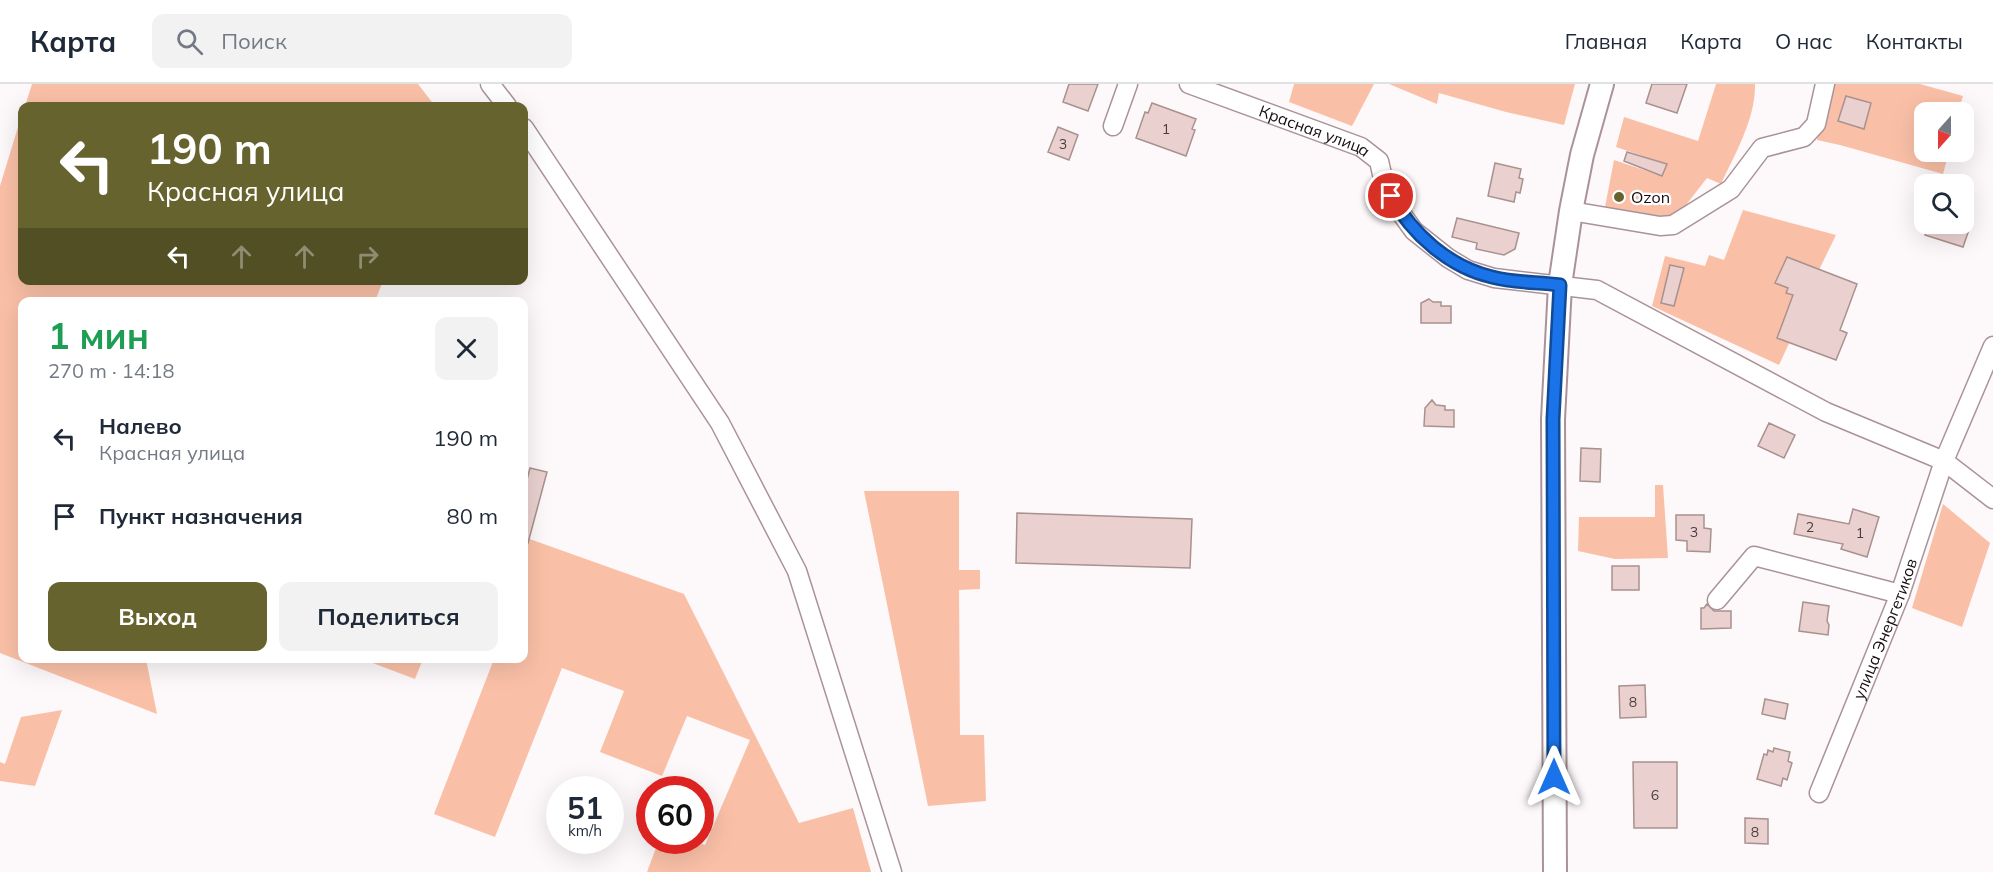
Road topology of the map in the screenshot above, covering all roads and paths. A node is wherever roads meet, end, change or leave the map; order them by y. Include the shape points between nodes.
1 (490, 84) edge
2 (1128, 84) edge
3 (1189, 84) edge
4 (1602, 84) edge
5 (1825, 84) edge
6 (504, 102) edge
7 (1113, 126) dead end
8 (528, 134) edge
9 (1571, 211) junction
10 (1560, 285) junction
11 (1993, 346) edge
12 (1944, 461) junction
13 (1993, 499) edge
14 (1900, 594) junction
15 (1717, 600) dead end
16 (1820, 793) dead end
17 (892, 872) edge
18 (1555, 872) edge

1 - 6 street
2 - 7 street
3 - 10 street, Красная улица via 1361,147 1379,161 1384,183 1414,231 1468,270 1494,278
4 - 9 main road
5 - 9 street via 1816,124 1804,137 1762,148 1731,189 1673,225
8 - 17 street via 720,423 797,571
9 - 10 main road
10 - 12 street, Красная улица via 1598,290 1826,412
10 - 18 main road via 1553,419
11 - 12 street, улица Энергетиков
12 - 13 street, Красная улица
12 - 14 street, улица Энергетиков
14 - 15 street via 1754,556
14 - 16 street, улица Энергетиков

